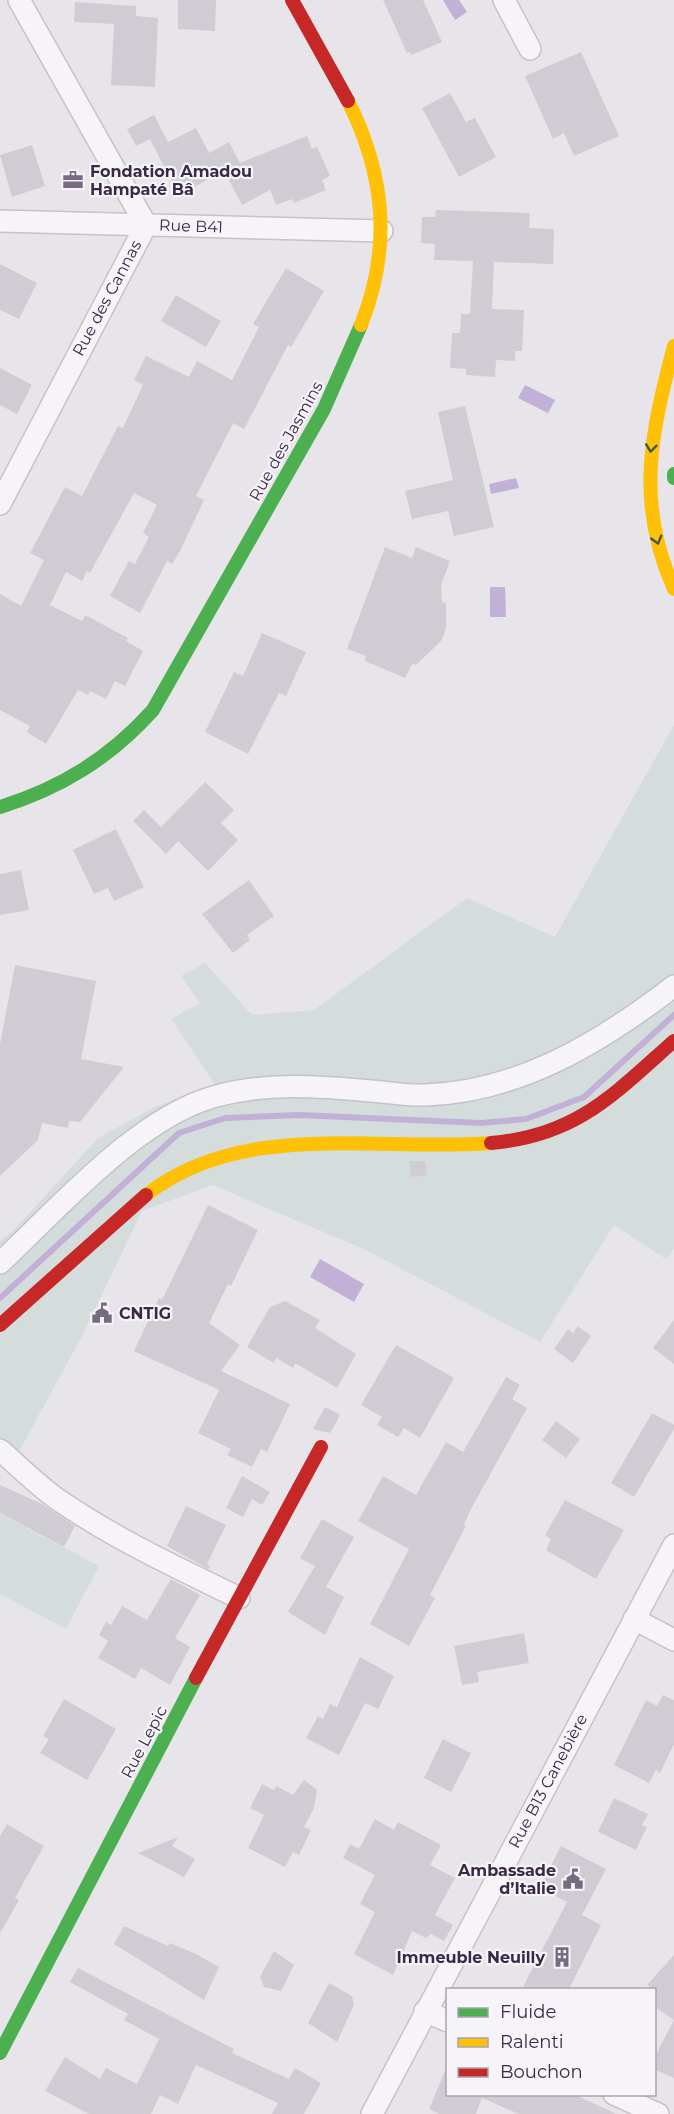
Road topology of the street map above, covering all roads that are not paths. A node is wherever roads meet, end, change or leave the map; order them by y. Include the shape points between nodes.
1 (20, 0) edge
2 (292, 0) edge
3 (504, 0) edge
4 (530, 49) dead end
5 (0, 221) edge
6 (146, 225) junction
7 (382, 231) junction
8 (674, 346) edge
9 (674, 371) edge
10 (658, 407) junction
11 (674, 474) edge
12 (674, 478) edge
13 (0, 504) edge
14 (674, 588) edge
15 (0, 807) edge
16 (674, 986) edge
17 (674, 1041) edge
18 (0, 1263) edge
19 (0, 1325) edge
20 (321, 1447) dead end
21 (0, 1450) edge
22 (674, 1545) edge
23 (239, 1598) junction
24 (634, 1619) junction
25 (674, 1640) edge
26 (425, 2011) junction
27 (446, 2021) edge
28 (0, 2053) edge
29 (618, 2096) edge
30 (372, 2114) edge
31 (658, 2114) edge

1 - 6 street, Rue des Cannas
2 - 7 street, Rue des Jasmins via 351,106 377,179
3 - 4 street
5 - 6 street, Rue B41
6 - 7 street, Rue B41
6 - 13 street, Rue des Cannas
7 - 15 street, Rue des Jasmins via 366,308 321,416 153,710 122,742 65,784
8 - 10 street
9 - 10 street
10 -> 14 street via 648,490 654,530
11 - 12 street
16 - 18 street via 616,1028 549,1066 474,1090 424,1095 308,1086 254,1089 212,1097 156,1124 114,1156
17 - 19 street via 575,1121 532,1138 457,1144 312,1144 201,1164 162,1183 131,1205
20 - 23 street, Rue Lepic
21 - 23 street via 58,1500 98,1526
22 - 24 street, Rue B13 Canebière
23 - 28 street, Rue Lepic
24 - 25 street
24 - 26 street, Rue B13 Canebière
26 - 27 street
26 - 30 street, Rue B13 Canebière
29 - 31 street

